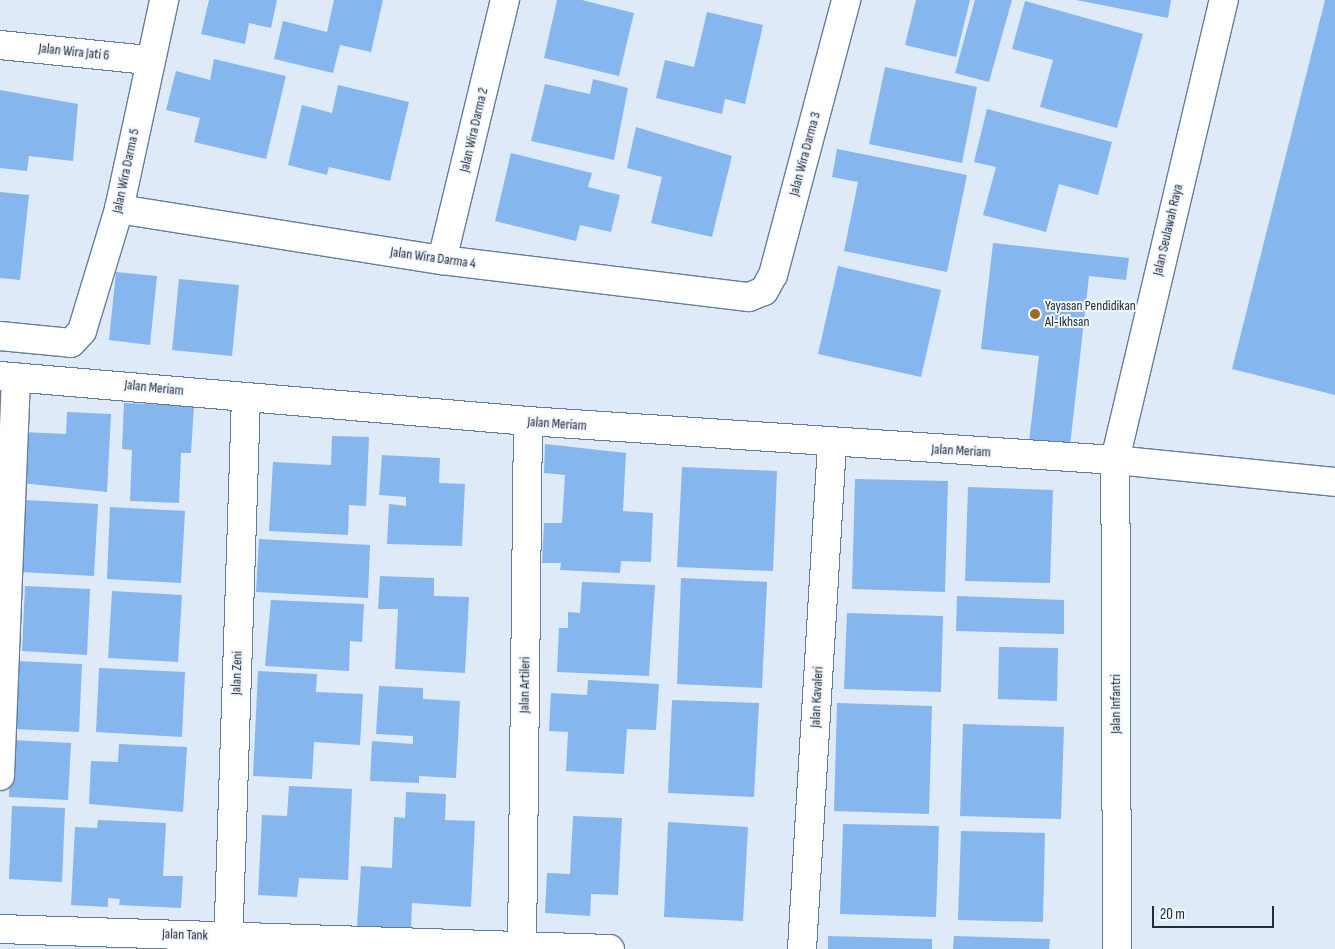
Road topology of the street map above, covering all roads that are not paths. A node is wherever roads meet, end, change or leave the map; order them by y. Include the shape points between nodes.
1 (164, 0) edge
2 (504, 0) edge
3 (846, 0) edge
4 (1224, 0) edge
5 (0, 45) edge
6 (148, 60) junction
7 (119, 209) junction
8 (442, 260) junction
9 (749, 298) joint
10 (0, 336) edge
11 (8, 377) edge
12 (246, 397) junction
13 (528, 421) junction
14 (832, 444) junction
15 (1115, 460) junction
16 (1335, 482) edge
17 (0, 776) edge
18 (0, 929) edge
19 (228, 943) edge
20 (522, 948) edge
21 (610, 949) edge
22 (802, 949) edge
23 (1117, 949) edge

1 - 6 street, Jalan Wira Darma 5
2 - 8 street, Jalan Wira Darma 2
3 - 9 street, Jalan Wira Darma 3 via 773,276 764,291
4 - 15 street, Jalan Seulawah Raya
5 - 6 street, Jalan Wira Jati 6
6 - 7 street, Jalan Wira Darma 5
7 - 8 street, Jalan Wira Darma 4
7 - 10 street, Jalan Wira Darma 5 via 78,338 71,343
8 - 9 street, Jalan Wira Darma 4
11 - 12 street, Jalan Meriam
11 - 17 street
12 - 13 street, Jalan Meriam
12 - 19 street, Jalan Zeni
13 - 14 street, Jalan Meriam
13 - 20 street, Jalan Artileri
14 - 15 street, Jalan Meriam
14 - 22 street, Jalan Kavaleri
15 - 16 street, Jalan Meriam
15 - 23 street, Jalan Infantri
18 - 19 street, Jalan Tank
19 - 20 street, Jalan Tank
20 - 21 street, Jalan Tank

